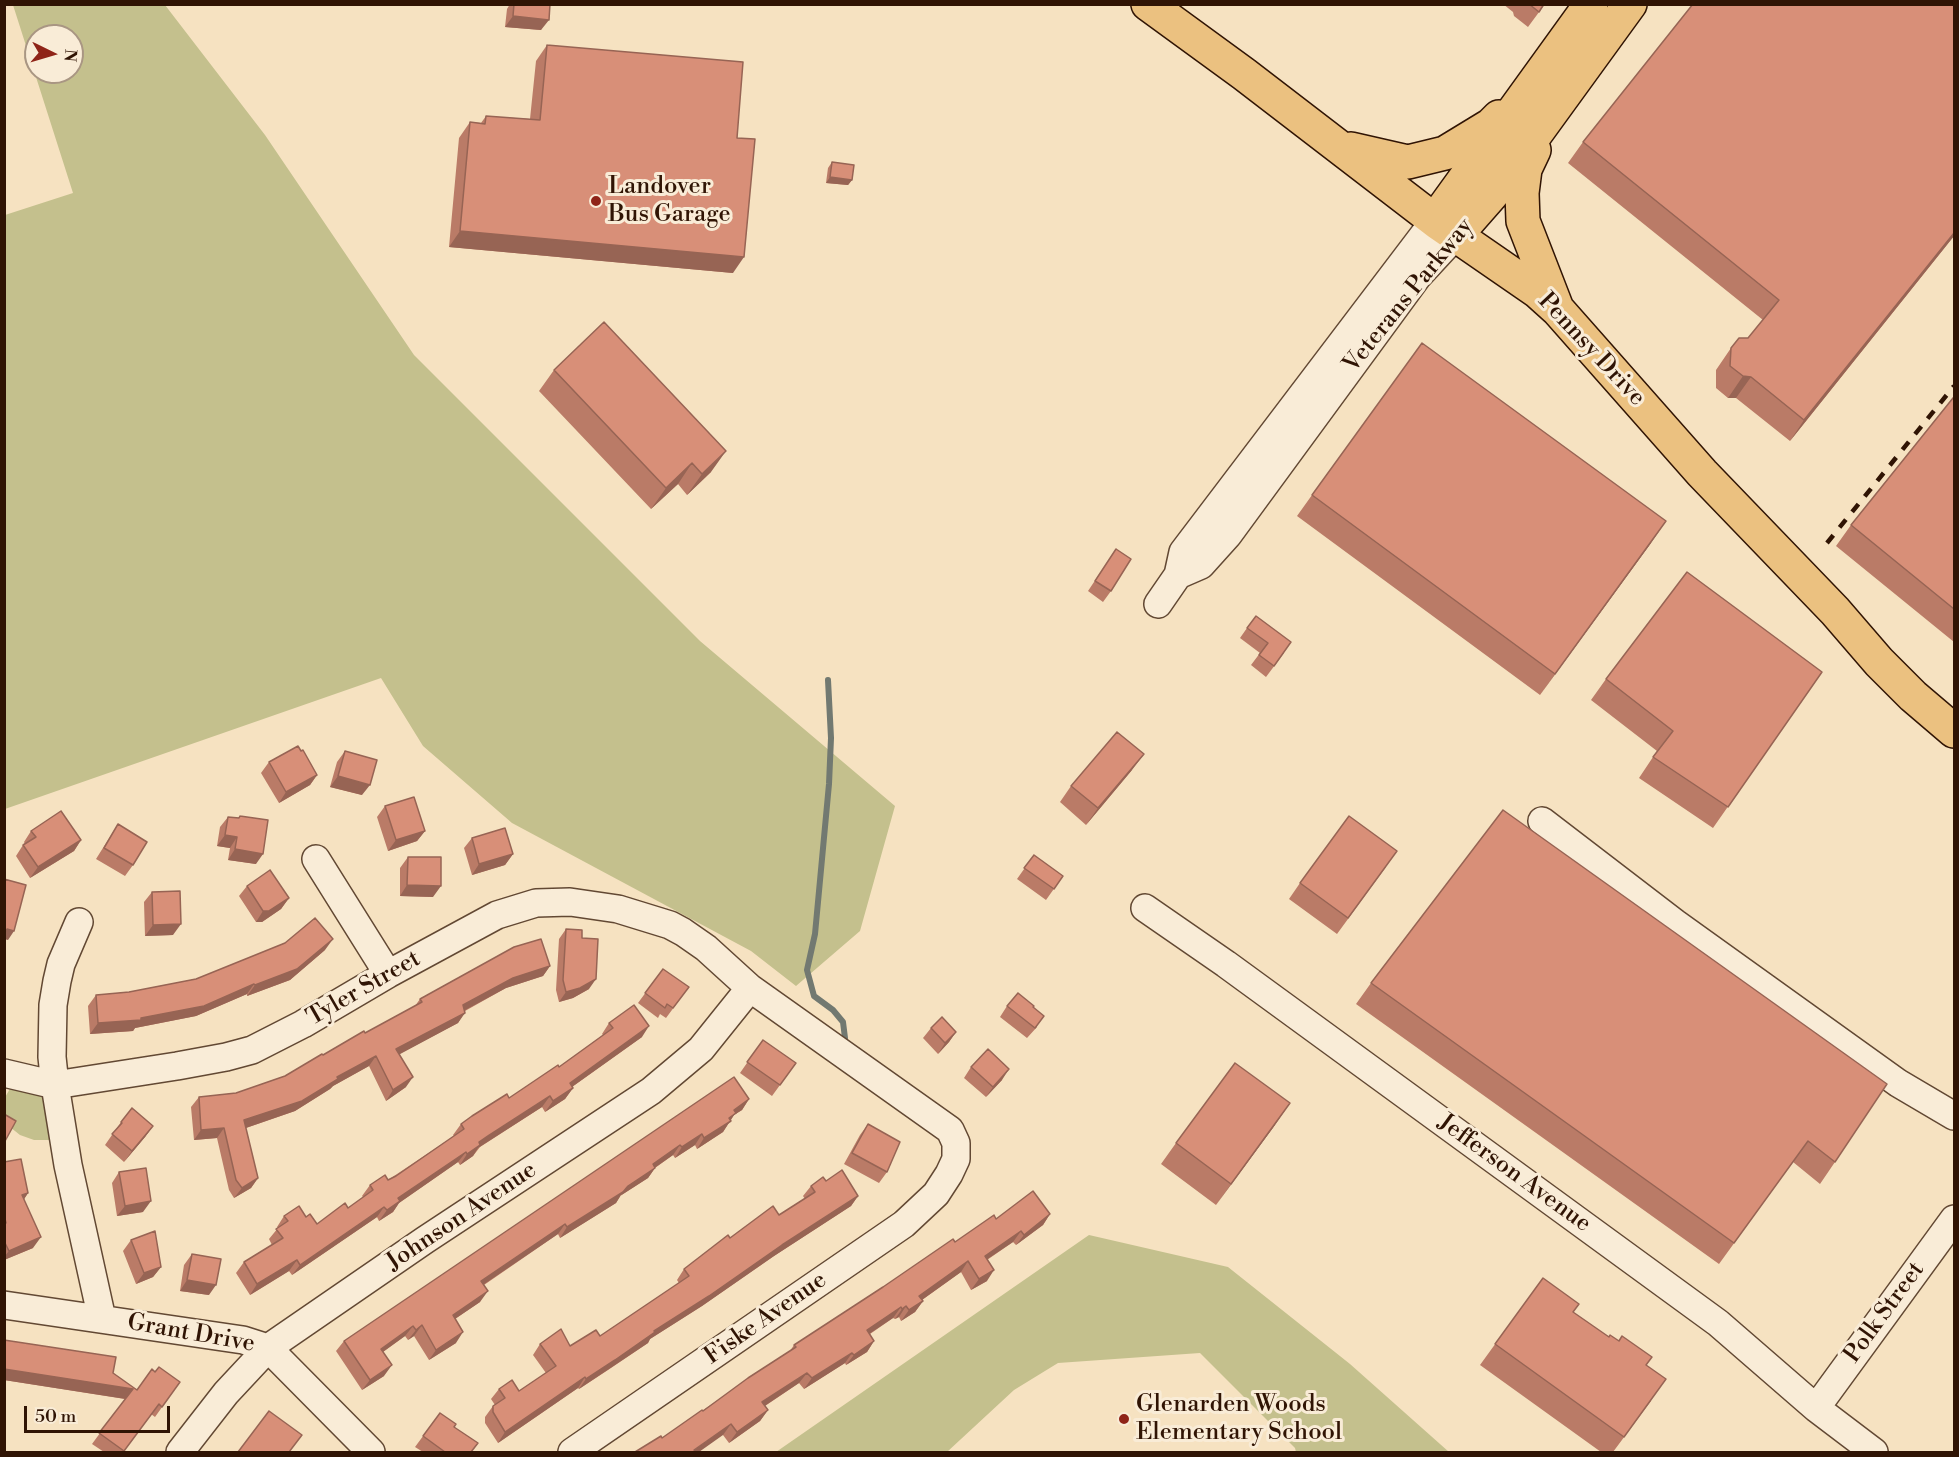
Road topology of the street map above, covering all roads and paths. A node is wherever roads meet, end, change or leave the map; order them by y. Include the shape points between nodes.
1 (1148, 4) edge
2 (1591, 4) edge
3 (1630, 4) edge
4 (1554, 56) junction
5 (1548, 116) junction
6 (1338, 145) junction
7 (1445, 228) junction
8 (1558, 310) junction
9 (1158, 604) dead end
10 (1954, 731) edge
11 (1542, 821) dead end
12 (316, 859) dead end
13 (1145, 908) dead end
14 (80, 922) dead end
15 (388, 974) junction
16 (750, 988) junction
17 (4, 1073) edge
18 (55, 1085) junction
19 (1954, 1116) edge
20 (949, 1174) joint
21 (1954, 1219) edge
22 (4, 1305) edge
23 (102, 1319) junction
24 (268, 1348) junction
25 (1816, 1408) junction
26 (180, 1452) edge
27 (371, 1452) edge
28 (572, 1452) edge
29 (1874, 1452) edge

1 - 6 main road, Pennsy Drive
2 - 4 main road, Veterans Parkway
3 - 5 main road, Veterans Parkway
4 - 6 main road via 1491,125 1445,153 1408,162
4 - 7 main road, Veterans Parkway
5 - 7 main road, Veterans Parkway via 1492,194
5 - 8 main road via 1525,169 1522,193 1524,221
6 - 7 main road, Pennsy Drive
7 - 8 main road, Pennsy Drive
7 - 9 street, Veterans Parkway via 1418,276 1228,535 1202,565 1178,575
8 - 10 main road, Pennsy Drive via 1702,473 1879,662
11 - 19 street via 1684,930 1898,1083
12 - 15 street
13 - 25 street, Jefferson Avenue via 1718,1323
14 - 18 street via 61,964 53,1005
15 - 16 street, Tyler Street via 497,915 536,903 570,902 618,909 670,925 706,948
15 - 18 street, Tyler Street via 252,1050 226,1058
16 - 20 street, Tyler Street via 950,1130 956,1143 956,1159
16 - 24 street, Johnson Avenue via 701,1049 651,1091
17 - 18 street
18 - 23 street via 68,1165
20 - 28 street, Fiske Avenue via 936,1194 904,1224
21 - 25 street, Polk Street
22 - 23 street, Grant Drive
23 - 24 street, Grant Drive via 243,1340
24 - 26 street, Johnson Avenue
24 - 27 street, Grant Drive
25 - 29 street, Jefferson Avenue

